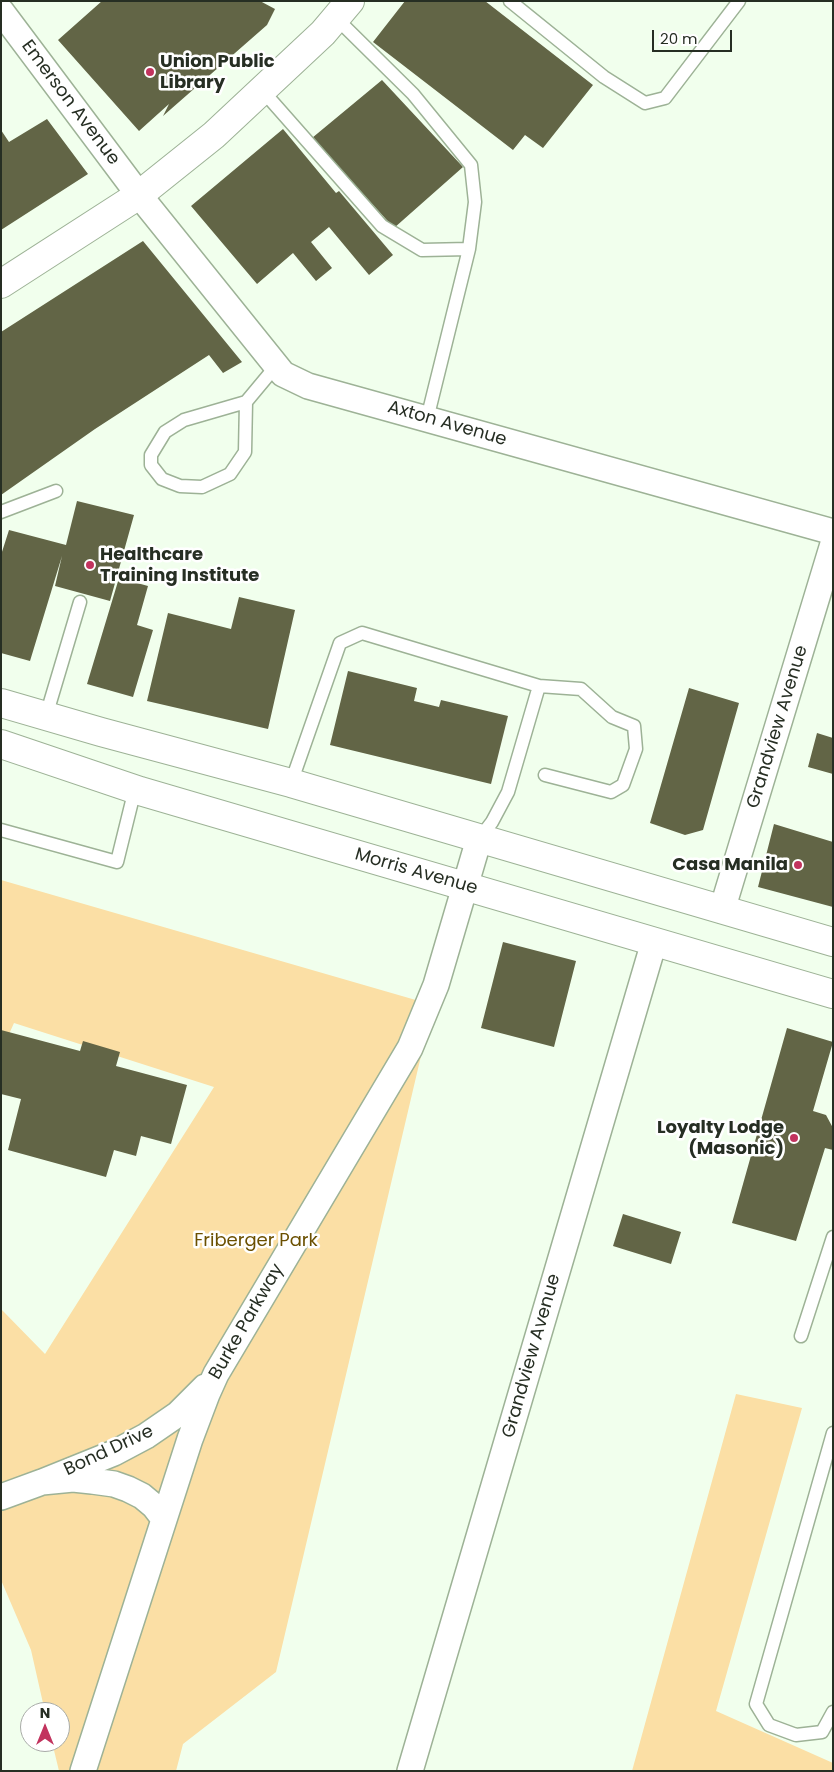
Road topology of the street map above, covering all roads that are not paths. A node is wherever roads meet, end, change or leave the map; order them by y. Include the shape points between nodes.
1 (510, 1) edge
2 (739, 1) edge
3 (343, 10) edge
4 (1, 11) edge
5 (262, 90) junction
6 (139, 195) junction
7 (469, 249) junction
8 (1, 284) edge
9 (276, 366) junction
10 (246, 402) junction
11 (427, 419) junction
12 (56, 490) dead end
13 (1, 512) edge
14 (833, 532) edge
15 (833, 544) edge
16 (80, 602) dead end
17 (539, 686) junction
18 (1, 703) edge
19 (46, 716) junction
20 (1, 744) edge
21 (545, 775) dead end
22 (291, 783) junction
23 (135, 789) junction
24 (1, 830) edge
25 (479, 839) junction
26 (465, 886) junction
27 (722, 910) junction
28 (654, 942) junction
29 (833, 942) edge
30 (833, 994) edge
31 (833, 1237) edge
32 (801, 1336) dead end
33 (216, 1374) junction
34 (833, 1433) edge
35 (42, 1482) junction
36 (1, 1497) edge
37 (164, 1519) junction
38 (833, 1712) edge
39 (83, 1771) edge
40 (410, 1771) edge

1 - 2 lane via 604,77 645,103 665,98
3 - 5 main road
3 - 7 lane via 471,165 476,202
4 - 6 street, Emerson Avenue
5 - 6 main road via 214,136
5 - 7 lane via 382,226 422,250
6 - 8 main road
6 - 9 street, Axton Avenue
7 - 11 lane
9 - 10 lane
9 - 11 street, Axton Avenue via 283,374 308,386
10 - 10 lane via 184,420 165,432 151,455 151,465 162,478 180,486 202,487 230,474 245,452
11 - 14 street, Axton Avenue
12 - 13 lane
15 - 27 street, Grandview Avenue
16 - 19 lane
17 - 21 lane via 580,689 612,717 634,726 636,749 623,785 611,792
17 - 22 lane via 362,633 340,643
17 - 25 lane via 508,792
18 - 19 main road
19 - 22 main road
20 - 23 main road, Morris Avenue
22 - 25 main road
23 - 24 lane via 117,862
23 - 26 main road, Morris Avenue
25 - 26 street, Burke Parkway
25 - 27 main road
26 - 28 main road, Morris Avenue
26 - 33 street, Burke Parkway via 436,985 410,1048
27 - 29 main road
28 - 30 main road, Morris Avenue
28 - 40 street, Grandview Avenue
31 - 32 lane
33 - 35 street, Bond Drive via 178,1414 146,1436 114,1453
33 - 37 street, Burke Parkway via 198,1416
34 - 38 lane via 756,1704 769,1725 796,1735 822,1732
35 - 36 street, Bond Drive
35 - 37 street, Bond Drive via 73,1479 114,1484 142,1496
37 - 39 street, Burke Parkway

